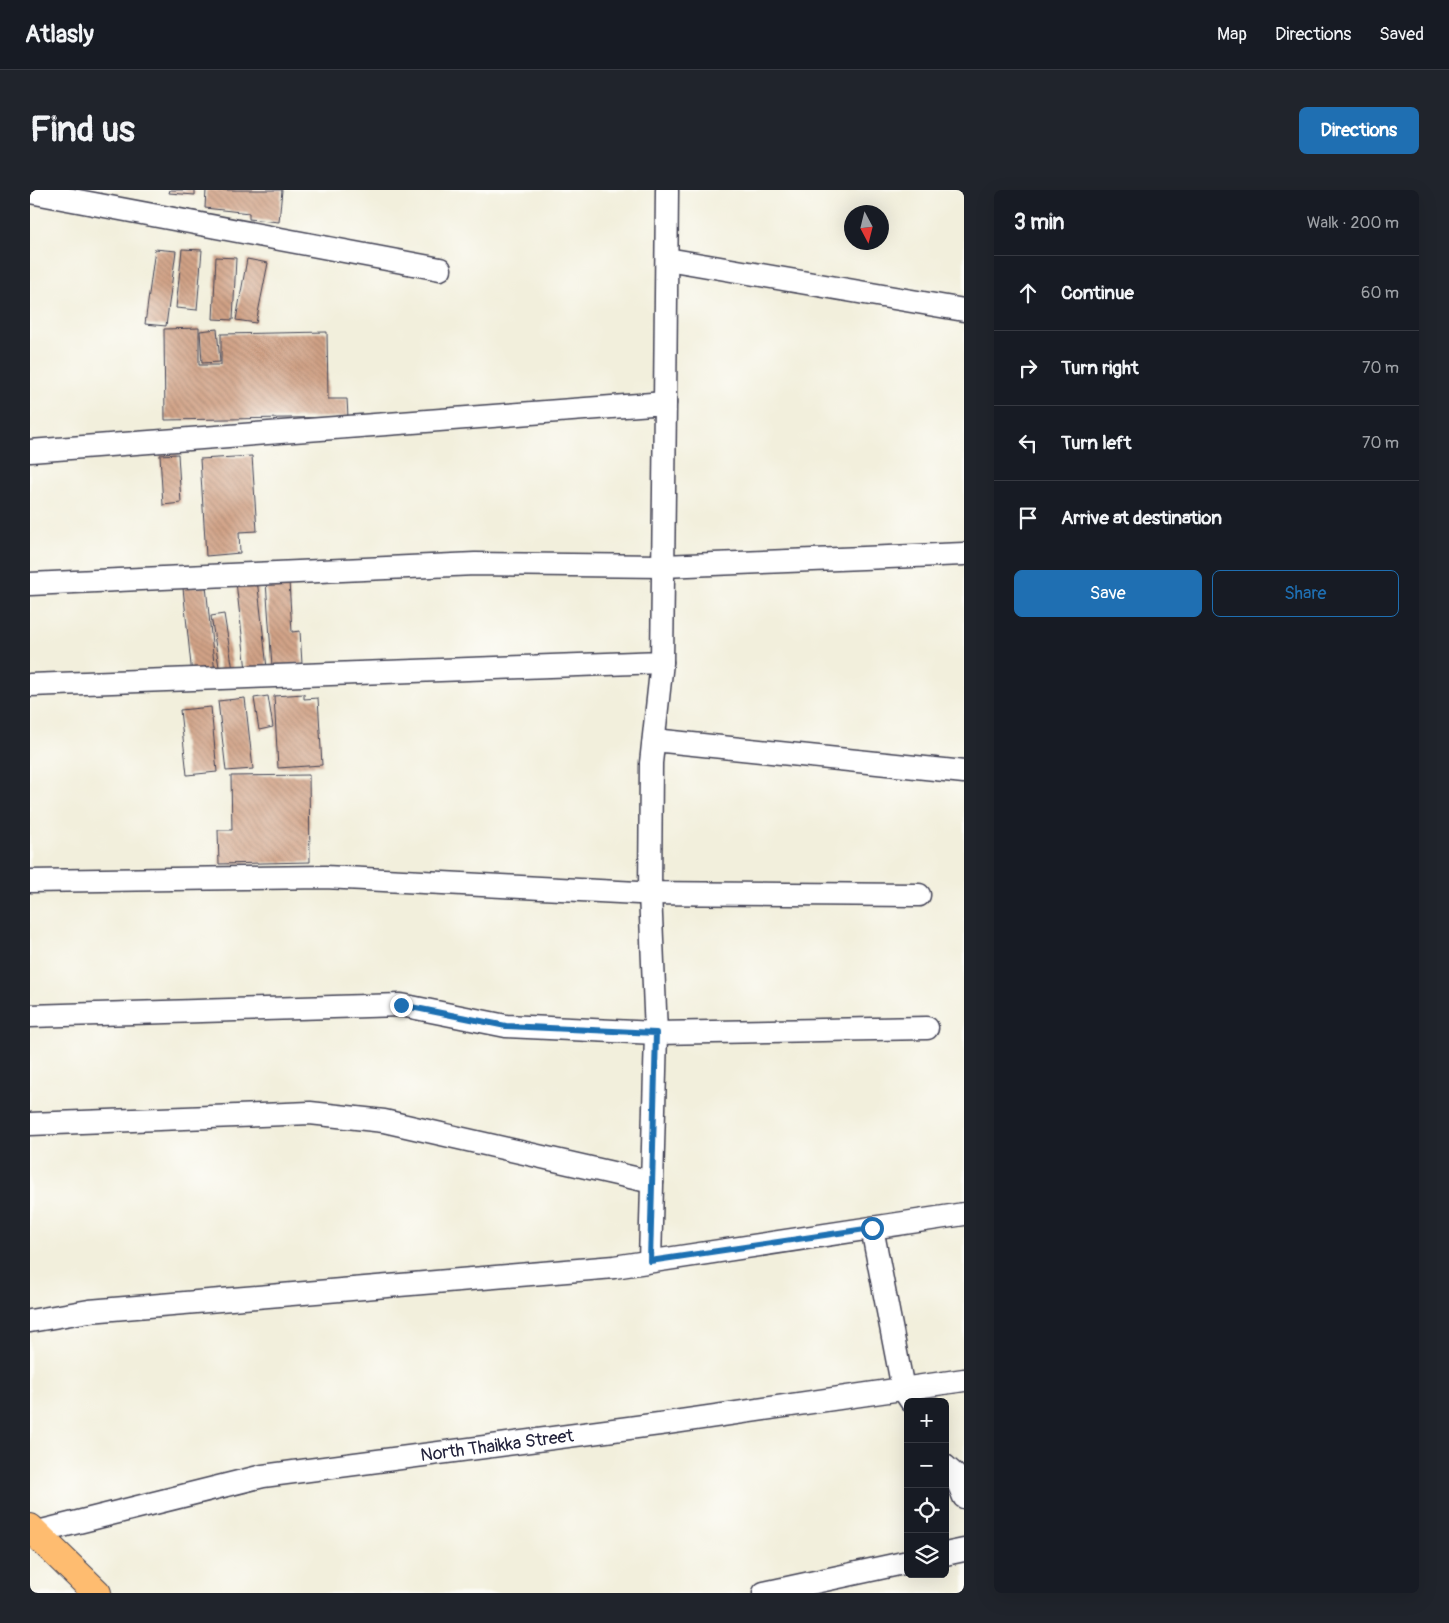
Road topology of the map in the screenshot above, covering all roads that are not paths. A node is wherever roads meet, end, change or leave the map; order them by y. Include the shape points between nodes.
1 (668, 190) edge
2 (30, 192) edge
3 (666, 259) junction
4 (440, 268) dead end
5 (964, 310) edge
6 (665, 403) junction
7 (30, 451) edge
8 (964, 554) edge
9 (663, 566) junction
10 (30, 584) edge
11 (662, 662) junction
12 (30, 685) edge
13 (654, 740) junction
14 (964, 772) edge
15 (30, 881) edge
16 (650, 894) junction
17 (919, 895) dead end
18 (30, 1016) edge
19 (927, 1028) dead end
20 (656, 1033) junction
21 (30, 1124) edge
22 (652, 1182) junction
23 (964, 1214) edge
24 (872, 1228) junction
25 (650, 1261) junction
26 (30, 1321) edge
27 (964, 1380) edge
28 (907, 1396) edge
29 (949, 1470) edge
30 (964, 1498) edge
31 (32, 1531) edge
32 (964, 1550) edge
33 (949, 1553) edge
34 (904, 1563) edge
35 (97, 1593) edge
36 (764, 1593) edge

1 - 3 street
2 - 4 street
3 - 5 street
3 - 6 street
6 - 7 street
6 - 9 street
8 - 9 street
9 - 10 street via 475,564
9 - 11 street
11 - 12 street
11 - 13 street
13 - 14 street
13 - 16 street
15 - 16 street via 325,877
16 - 17 street
16 - 20 street
18 - 20 street via 401,1005 506,1026
19 - 20 street
20 - 22 street
21 - 22 street via 310,1113 384,1121
22 - 25 street
23 - 24 street
24 - 25 street
24 - 28 street
25 - 26 street via 604,1268 89,1310
27 - 28 street, North Thaikka Street
28 - 31 street, North Thaikka Street via 667,1423 263,1476
29 - 30 street via 955,1475
31 - 35 main road
32 - 33 street
34 - 36 street

